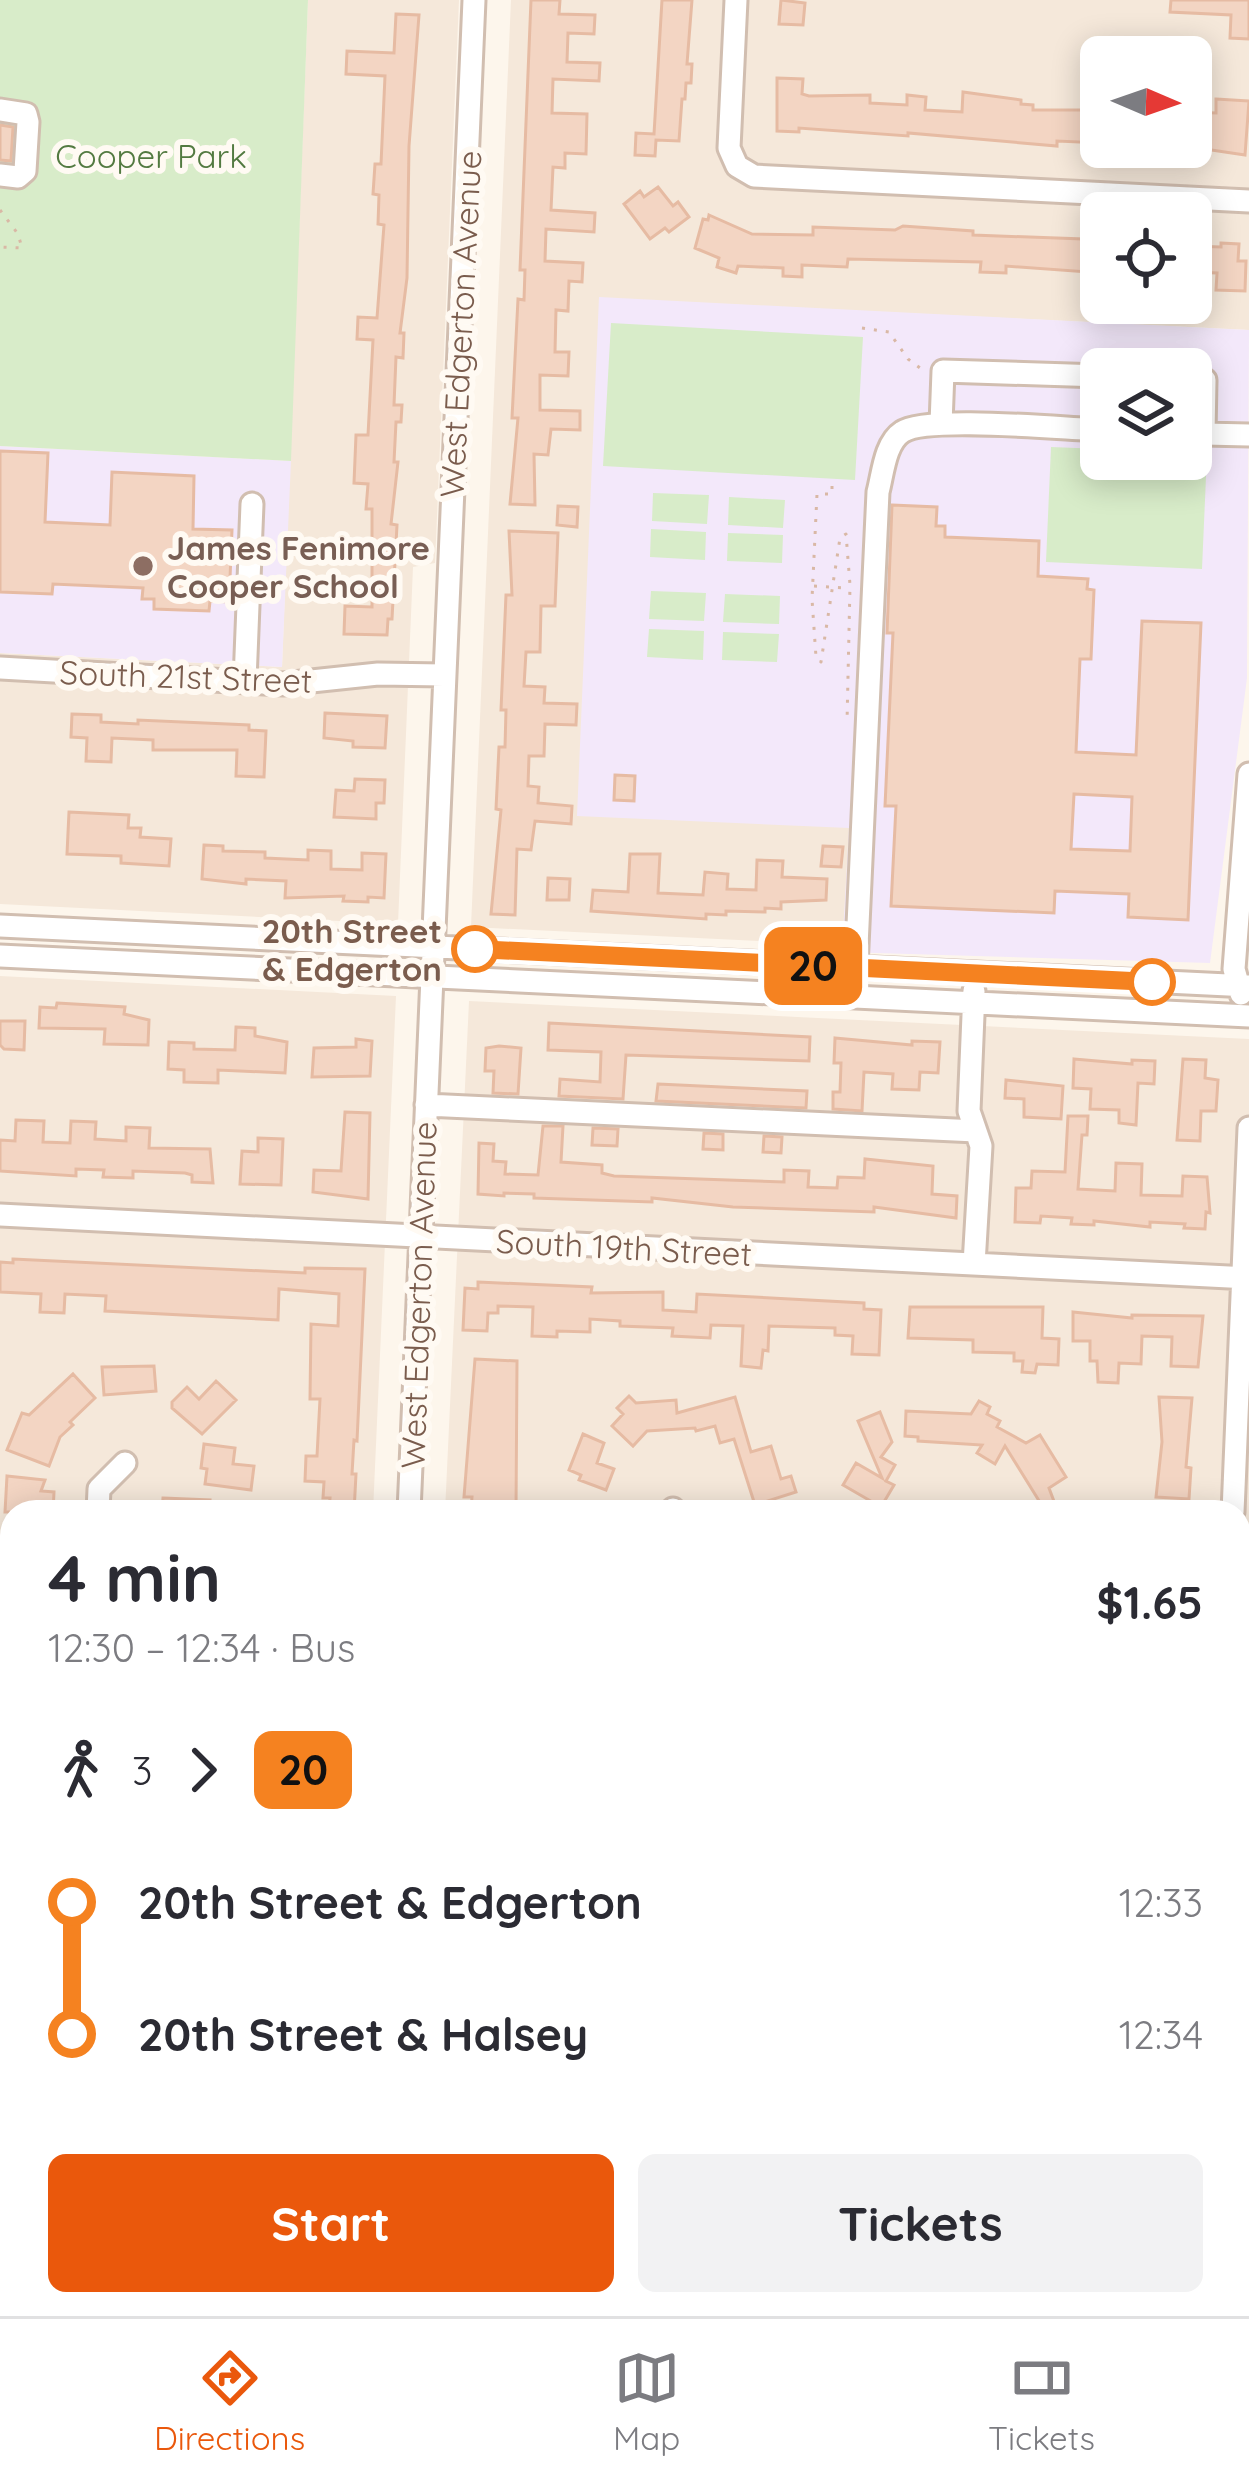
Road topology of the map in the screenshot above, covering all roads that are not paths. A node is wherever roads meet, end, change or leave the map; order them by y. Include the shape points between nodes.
1 (474, 0) edge
2 (736, 0) edge
3 (0, 110) edge
4 (0, 176) edge
5 (1249, 201) edge
6 (1080, 375) edge
7 (941, 424) junction
8 (1080, 429) edge
9 (1212, 434) edge
10 (1249, 435) edge
11 (252, 504) dead end
12 (0, 668) edge
13 (444, 675) junction
14 (244, 681) junction
15 (1249, 774) edge
16 (0, 926) edge
17 (303, 941) junction
18 (434, 947) junction
19 (567, 954) junction
20 (0, 956) edge
21 (854, 968) junction
22 (302, 971) junction
23 (975, 974) junction
24 (432, 978) junction
25 (1119, 980) junction
26 (566, 984) junction
27 (1243, 986) edge
28 (850, 998) junction
29 (974, 1004) junction
30 (1118, 1010) junction
31 (1249, 1016) edge
32 (426, 1106) junction
33 (1249, 1128) edge
34 (976, 1131) junction
35 (0, 1215) edge
36 (421, 1237) junction
37 (974, 1264) junction
38 (1245, 1278) edge
39 (125, 1463) dead end
40 (99, 1500) edge
41 (410, 1500) edge
42 (1234, 1500) edge

1 - 13 street, West Edgerton Avenue
2 - 5 street via 729,148 737,166 754,176
3 - 4 street via 26,114 28,122 26,171
6 - 7 street via 943,371
7 - 8 street
7 - 21 street via 905,429 891,443 878,492
9 - 10 street
11 - 14 street
12 - 14 street, South 21st Street
13 - 14 street, South 21st Street
13 - 18 street, West Edgerton Avenue
15 - 27 street via 1234,969
16 - 17 street
17 - 18 street
17 - 22 street
18 - 19 street
18 - 24 street, West Edgerton Avenue
19 - 21 street
19 - 26 street
20 - 22 street
21 - 23 street
21 - 28 street
22 - 24 street
23 - 25 street
23 - 29 street
24 - 26 street
24 - 32 street, West Edgerton Avenue
25 - 27 street
25 - 30 street
26 - 28 street
27 - 31 street
28 - 29 street
29 - 30 street
29 - 34 street via 968,1111
30 - 31 street
32 - 34 street
32 - 36 street, West Edgerton Avenue
33 - 38 street
34 - 37 street
35 - 36 street, South 19th Street
36 - 37 street, South 19th Street
36 - 41 street, West Edgerton Avenue
37 - 38 street, South 19th Street
38 - 42 street
39 - 40 street via 99,1489

